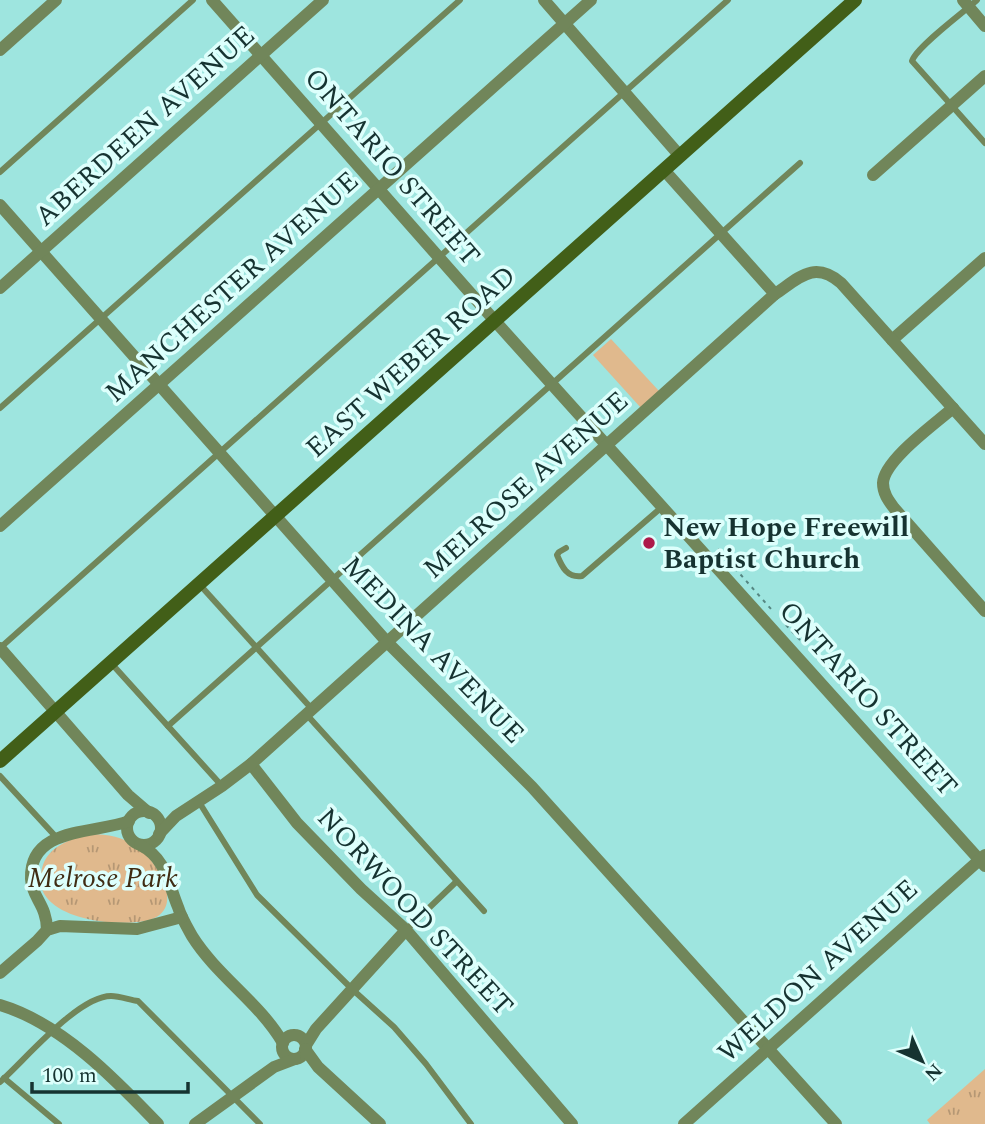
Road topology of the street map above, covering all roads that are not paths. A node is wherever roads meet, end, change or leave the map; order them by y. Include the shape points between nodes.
1 (56, 0) edge
2 (193, 0) edge
3 (212, 0) edge
4 (323, 0) edge
5 (460, 0) edge
6 (544, 0) edge
7 (591, 0) edge
8 (728, 0) edge
9 (855, 0) edge
10 (970, 2) edge
11 (564, 23) junction
12 (985, 26) edge
13 (0, 51) edge
14 (261, 55) junction
15 (985, 76) edge
16 (624, 92) junction
17 (952, 105) junction
18 (320, 122) junction
19 (985, 143) edge
20 (680, 156) junction
21 (800, 163) dead end
22 (664, 170) junction
23 (0, 172) edge
24 (873, 175) dead end
25 (378, 189) junction
26 (0, 205) edge
27 (721, 233) junction
28 (41, 252) junction
29 (439, 257) junction
30 (985, 258) edge
31 (0, 288) edge
32 (775, 294) junction
33 (100, 318) junction
34 (495, 321) junction
35 (892, 340) junction
36 (552, 384) junction
37 (159, 385) junction
38 (0, 408) edge
39 (953, 408) junction
40 (985, 444) edge
41 (607, 445) junction
42 (220, 452) junction
43 (662, 507) junction
44 (275, 516) junction
45 (0, 526) edge
46 (566, 548) dead end
47 (332, 580) junction
48 (199, 584) junction
49 (985, 611) edge
50 (387, 642) junction
51 (256, 647) junction
52 (0, 648) edge
53 (110, 663) junction
54 (308, 711) junction
55 (55, 712) junction
56 (168, 726) junction
57 (0, 761) edge
58 (251, 764) junction
59 (0, 776) edge
60 (222, 786) junction
61 (128, 795) junction
62 (200, 802) junction
63 (152, 815) junction
64 (176, 816) junction
65 (131, 818) junction
66 (114, 827) junction
67 (158, 837) junction
68 (57, 838) junction
69 (136, 842) junction
70 (156, 855) junction
71 (983, 860) edge
72 (456, 882) junction
73 (484, 911) dead end
74 (183, 917) junction
75 (47, 930) junction
76 (406, 930) junction
77 (0, 973) edge
78 (353, 990) junction
79 (0, 1005) edge
80 (53, 1031) junction
81 (295, 1047) junction
82 (768, 1048) junction
83 (2, 1080) edge
84 (234, 1097) junction
85 (59, 1124) edge
86 (158, 1124) edge
87 (195, 1124) edge
88 (260, 1124) edge
89 (380, 1124) edge
90 (471, 1124) edge
91 (572, 1124) edge
92 (684, 1124) edge
93 (836, 1124) edge

1 - 13 street
2 - 23 lane
3 - 14 street, ONTARIO STREET
4 - 14 street, ABERDEEN AVENUE
5 - 18 lane
6 - 11 street
7 - 11 street, MANCHESTER AVENUE
8 - 16 lane
9 - 20 street, EAST WEBER ROAD
10 - 12 street
10 - 17 lane via 912,61
11 - 16 street
11 - 25 street, MANCHESTER AVENUE
14 - 18 street, ONTARIO STREET
14 - 28 street, ABERDEEN AVENUE
15 - 17 street
16 - 20 street
16 - 29 lane
17 - 19 lane
17 - 24 street
18 - 25 street, ONTARIO STREET
18 - 33 lane
20 - 22 street, EAST WEBER ROAD
21 - 27 lane
22 - 27 street
22 - 34 street, EAST WEBER ROAD
25 - 29 street, ONTARIO STREET
25 - 37 street, MANCHESTER AVENUE
26 - 28 street, MEDINA AVENUE
27 - 32 street
27 - 36 lane
28 - 31 street, ABERDEEN AVENUE
28 - 33 street, MEDINA AVENUE
29 - 34 street, ONTARIO STREET
29 - 42 lane
30 - 35 street
32 - 35 street, MELROSE AVENUE via 808,272 832,275
32 - 41 street, MELROSE AVENUE
33 - 37 street, MEDINA AVENUE
33 - 38 lane
34 - 36 street, ONTARIO STREET
34 - 44 street, EAST WEBER ROAD
35 - 39 street, MELROSE AVENUE
36 - 41 street, ONTARIO STREET
36 - 47 lane
37 - 42 street, MEDINA AVENUE
37 - 45 street, MANCHESTER AVENUE
39 - 40 street, MELROSE AVENUE
39 - 49 street via 897,458 883,482 894,508
41 - 43 street, ONTARIO STREET
41 - 50 street, MELROSE AVENUE
42 - 44 street, MEDINA AVENUE
42 - 52 lane
43 - 46 lane via 582,576 569,574 562,567 557,555
43 - 71 street, ONTARIO STREET
44 - 47 street, MEDINA AVENUE
44 - 48 street, EAST WEBER ROAD
47 - 50 street, MEDINA AVENUE
47 - 51 lane
48 - 51 lane
48 - 53 street, EAST WEBER ROAD
50 - 54 street, MELROSE AVENUE
50 - 82 street, MEDINA AVENUE via 532,787
51 - 54 lane
51 - 56 lane
52 - 55 street
53 - 55 street, EAST WEBER ROAD
53 - 56 lane
54 - 58 street, MELROSE AVENUE
54 - 72 lane
55 - 57 street, EAST WEBER ROAD
55 - 61 street
56 - 60 lane
58 - 60 street, MELROSE AVENUE
58 - 76 street, NORWOOD STREET via 297,823
59 - 68 lane
60 - 62 street, MELROSE AVENUE
61 - 63 street
61 - 65 street
62 - 64 street, MELROSE AVENUE
62 - 78 lane via 257,895
63 - 64 street, MELROSE AVENUE
63 - 65 street via 140,812
63 - 67 street via 160,825
64 - 67 street, MELROSE AVENUE
65 - 66 street
65 - 69 street via 127,831
66 - 68 street
66 - 69 street
67 - 69 street via 149,844
67 - 70 street
68 - 75 street via 38,853 32,866 31,881 47,916
69 - 70 street
70 - 74 street
71 - 82 street, WELDON AVENUE
72 - 73 lane
72 - 76 lane
74 - 75 street via 137,929 72,925
74 - 81 street via 230,984
75 - 77 street
76 - 78 street
76 - 91 street, NORWOOD STREET
78 - 81 street
78 - 90 lane via 412,1047
79 - 80 street
80 - 83 lane
80 - 84 lane via 92,1000 111,996 138,1001
80 - 86 street via 97,1064
81 - 84 street
81 - 89 street
82 - 92 street, WELDON AVENUE
82 - 93 street, MEDINA AVENUE
83 - 85 lane
84 - 87 street
84 - 88 lane

